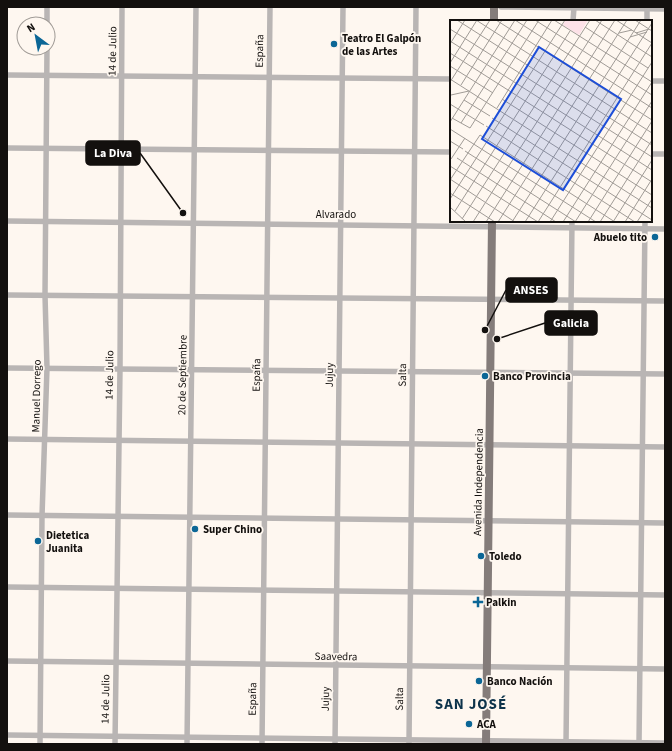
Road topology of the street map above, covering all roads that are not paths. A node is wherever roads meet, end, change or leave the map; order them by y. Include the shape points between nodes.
1 (122, 7) edge
2 (196, 7) edge
3 (270, 7) edge
4 (343, 7) edge
5 (416, 7) edge
6 (494, 7) edge
7 (501, 7) edge
8 (574, 7) edge
9 (647, 8) edge
10 (665, 9) edge
11 (494, 20) edge
12 (574, 20) edge
13 (647, 20) edge
14 (47, 56) edge
15 (7, 74) edge
16 (46, 74) junction
17 (121, 75) junction
18 (195, 76) junction
19 (269, 77) junction
20 (342, 78) junction
21 (415, 79) junction
22 (450, 79) edge
23 (652, 81) edge
24 (665, 81) edge
25 (7, 148) edge
26 (46, 148) junction
27 (120, 149) junction
28 (194, 150) junction
29 (268, 150) junction
30 (341, 151) junction
31 (415, 152) junction
32 (450, 152) edge
33 (652, 154) edge
34 (665, 154) edge
35 (7, 221) edge
36 (46, 222) junction
37 (120, 222) junction
38 (645, 222) edge
39 (194, 223) junction
40 (492, 223) edge
41 (268, 224) junction
42 (340, 224) junction
43 (572, 224) edge
44 (414, 225) junction
45 (645, 229) junction
46 (665, 229) edge
47 (7, 295) edge
48 (45, 295) junction
49 (119, 296) junction
50 (193, 297) junction
51 (267, 298) junction
52 (340, 298) junction
53 (413, 299) junction
54 (492, 299) junction
55 (571, 300) junction
56 (644, 301) junction
57 (665, 301) edge
58 (7, 368) edge
59 (47, 368) junction
60 (120, 369) junction
61 (193, 369) junction
62 (266, 370) junction
63 (339, 370) junction
64 (412, 371) junction
65 (490, 372) junction
66 (570, 373) junction
67 (643, 374) junction
68 (665, 374) edge
69 (7, 439) edge
70 (45, 440) junction
71 (118, 440) junction
72 (191, 441) junction
73 (265, 442) junction
74 (338, 443) junction
75 (412, 444) junction
76 (489, 445) junction
77 (569, 446) junction
78 (642, 446) junction
79 (665, 446) edge
80 (7, 516) edge
81 (42, 516) junction
82 (117, 517) junction
83 (190, 518) junction
84 (264, 518) junction
85 (337, 519) junction
86 (411, 520) junction
87 (489, 521) junction
88 (568, 521) junction
89 (642, 522) junction
90 (665, 523) edge
91 (7, 588) edge
92 (42, 589) junction
93 (116, 590) junction
94 (189, 591) junction
95 (264, 591) junction
96 (336, 592) junction
97 (410, 593) junction
98 (488, 594) junction
99 (568, 594) junction
100 (641, 595) junction
101 (665, 595) edge
102 (7, 662) edge
103 (41, 663) junction
104 (115, 664) junction
105 (188, 664) junction
106 (263, 665) junction
107 (336, 666) junction
108 (410, 667) junction
109 (487, 667) junction
110 (567, 668) junction
111 (640, 669) junction
112 (665, 670) edge
113 (7, 735) edge
114 (40, 736) junction
115 (115, 737) junction
116 (187, 737) junction
117 (262, 741) edge
118 (335, 742) edge
119 (409, 742) edge
120 (486, 742) edge
121 (566, 743) edge
122 (639, 743) edge
123 (665, 743) edge
124 (40, 744) edge
125 (115, 744) edge
126 (187, 744) edge

1 - 17 street, 14 de Julio
2 - 18 street, 20 de Septiembre
3 - 19 street, España
4 - 20 street, Jujuy
5 - 21 street, Salta
6 - 11 main road
7 - 8 street
8 - 9 street
8 - 12 street
9 - 10 street
9 - 13 street
14 - 16 street, Manuel Dorrego
15 - 16 street
16 - 17 street
16 - 26 street, Manuel Dorrego
17 - 18 street
17 - 27 street, 14 de Julio
18 - 19 street
18 - 28 street, 20 de Septiembre
19 - 20 street
19 - 29 street, España
20 - 21 street
20 - 30 street, Jujuy
21 - 22 street
21 - 31 street, Salta
23 - 24 street
25 - 26 street
26 - 27 street
26 - 36 street, Manuel Dorrego
27 - 28 street
27 - 37 street, 14 de Julio
28 - 29 street
28 - 39 street, 20 de Septiembre
29 - 30 street
29 - 41 street, España
30 - 31 street
30 - 42 street, Jujuy
31 - 32 street
31 - 44 street, Salta
33 - 34 street
35 - 36 street, Alvarado
36 - 37 street, Alvarado
36 - 48 street, Manuel Dorrego
37 - 39 street, Alvarado
37 - 49 street, 14 de Julio
38 - 45 street
39 - 41 street, Alvarado
39 - 50 street, 20 de Septiembre
40 - 43 street, Alvarado
40 - 44 street, Alvarado
40 - 54 main road, Avenida Independencia
41 - 42 street, Alvarado
41 - 51 street, España
42 - 44 street, Alvarado
42 - 52 street, Jujuy
43 - 45 street, Alvarado
43 - 55 street
44 - 53 street, Salta
45 - 46 street, Alvarado
45 - 56 street
47 - 48 street
48 - 49 street
48 - 59 street, Manuel Dorrego
49 - 50 street
49 - 60 street, 14 de Julio
50 - 51 street
50 - 61 street, 20 de Septiembre
51 - 52 street
51 - 62 street, España
52 - 53 street
52 - 63 street, Jujuy
53 - 54 street
53 - 64 street, Salta
54 - 55 street
54 - 65 main road, Avenida Independencia
55 - 56 street
55 - 66 street
56 - 57 street
56 - 67 street
58 - 59 street
59 - 60 street
59 - 70 street, Manuel Dorrego
60 - 61 street
60 - 71 street, 14 de Julio
61 - 62 street
61 - 72 street, 20 de Septiembre
62 - 63 street
62 - 73 street, España
63 - 64 street
63 - 74 street, Jujuy
64 - 65 street
64 - 75 street, Salta
65 - 66 street
65 - 76 main road, Avenida Independencia
66 - 67 street
66 - 77 street
67 - 68 street
67 - 78 street
69 - 70 street
70 - 71 street
70 - 81 street, Manuel Dorrego
71 - 72 street
71 - 82 street, 14 de Julio
72 - 73 street
72 - 83 street, 20 de Septiembre
73 - 74 street
73 - 84 street, España
74 - 75 street
74 - 85 street, Jujuy
75 - 76 street
75 - 86 street, Salta
76 - 77 street
76 - 87 main road, Avenida Independencia
77 - 78 street
77 - 88 street
78 - 79 street
78 - 89 street
80 - 81 street
81 - 82 street
81 - 92 street, Manuel Dorrego
82 - 83 street
82 - 93 street, 14 de Julio
83 - 84 street
83 - 94 street, 20 de Septiembre
84 - 85 street
84 - 95 street, España
85 - 86 street
85 - 96 street, Jujuy
86 - 87 street
86 - 97 street, Salta
87 - 88 street
87 - 98 main road, Avenida Independencia
88 - 89 street
88 - 99 street
89 - 90 street
89 - 100 street
91 - 92 street
92 - 93 street
92 - 103 street, Manuel Dorrego
93 - 94 street
93 - 104 street, 14 de Julio
94 - 95 street
94 - 105 street, 20 de Septiembre
95 - 96 street
95 - 106 street, España
96 - 97 street
96 - 107 street, Jujuy
97 - 98 street
97 - 108 street, Salta
98 - 99 street
98 - 109 main road, Avenida Independencia
99 - 100 street
99 - 110 street
100 - 101 street
100 - 111 street
102 - 103 street, Saavedra
103 - 104 street, Saavedra
103 - 114 street, Manuel Dorrego
104 - 105 street, Saavedra
104 - 115 street, 14 de Julio
105 - 106 street, Saavedra
105 - 116 street, 20 de Septiembre
106 - 107 street, Saavedra
106 - 117 street, España
107 - 108 street, Saavedra
107 - 118 street, Jujuy
108 - 109 street, Saavedra
108 - 119 street, Salta
109 - 110 street, Saavedra
109 - 120 main road, Avenida Independencia
110 - 111 street, Saavedra
110 - 121 street
111 - 112 street, Saavedra
111 - 122 street
113 - 114 street
114 - 115 street
114 - 124 street, Manuel Dorrego
115 - 116 street
115 - 125 street, 14 de Julio
116 - 117 street
116 - 126 street, 20 de Septiembre
117 - 118 street
118 - 119 street
119 - 120 street
120 - 121 street
121 - 122 street
122 - 123 street

